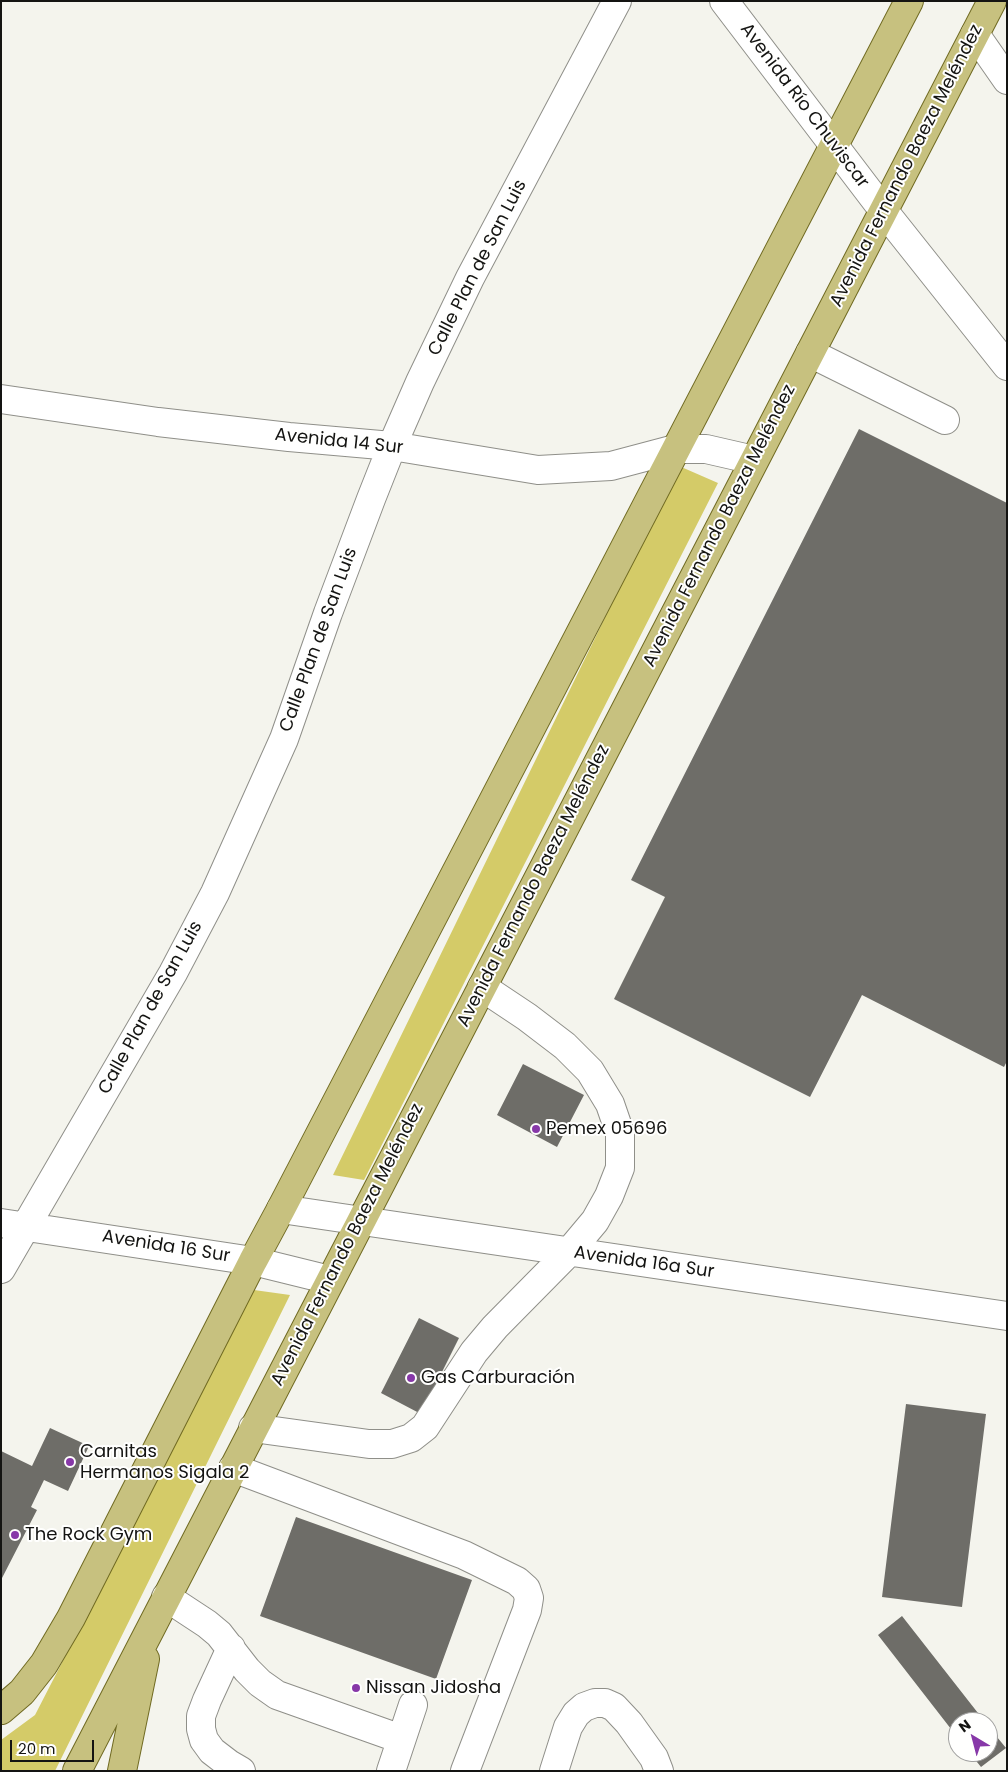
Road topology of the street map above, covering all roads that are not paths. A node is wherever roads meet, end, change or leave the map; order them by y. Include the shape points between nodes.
1 (617, 1) edge
2 (724, 1) edge
3 (909, 1) edge
4 (992, 1) edge
5 (975, 34) junction
6 (1007, 80) edge
7 (834, 145) junction
8 (884, 210) junction
9 (810, 353) junction
10 (1007, 366) edge
11 (1, 399) edge
12 (945, 420) dead end
13 (392, 446) junction
14 (675, 449) junction
15 (754, 460) junction
16 (482, 987) junction
17 (281, 1209) junction
18 (360, 1222) junction
19 (14, 1224) edge
20 (569, 1252) junction
21 (253, 1261) junction
22 (1, 1268) edge
23 (330, 1280) junction
24 (1007, 1316) edge
25 (253, 1428) junction
26 (232, 1468) junction
27 (166, 1597) junction
28 (151, 1627) junction
29 (230, 1648) junction
30 (413, 1705) dead end
31 (1, 1710) edge
32 (401, 1739) junction
33 (78, 1771) edge
34 (122, 1771) edge
35 (241, 1771) edge
36 (391, 1771) edge
37 (465, 1771) edge
38 (554, 1771) edge
39 (659, 1771) edge

1 - 13 street, Calle Plan de San Luis via 470,278
2 - 7 street, Avenida Río Chuviscar
3 - 7 main road
4 - 5 main road, Avenida Fernando Baeza Meléndez
5 - 6 street
5 - 8 main road, Avenida Fernando Baeza Meléndez
7 - 8 street, Avenida Río Chuviscar
7 - 14 main road
8 - 9 main road, Avenida Fernando Baeza Meléndez
8 - 10 street, Avenida Río Chuviscar
9 - 12 street
9 - 15 main road, Avenida Fernando Baeza Meléndez
11 - 13 street, Avenida 14 Sur via 176,424
13 - 14 street, Avenida 14 Sur via 538,470 611,466
13 - 19 street, Calle Plan de San Luis via 284,739 231,859 173,973
14 - 15 street, Avenida 14 Sur via 706,449
14 - 17 main road
15 - 16 main road, Avenida Fernando Baeza Meléndez
16 - 18 main road, Avenida Fernando Baeza Meléndez
16 - 20 street via 527,1016 566,1046 590,1070 610,1104 620,1133 620,1168 609,1196 595,1221
17 - 18 street, Avenida 16a Sur
17 - 21 main road
18 - 20 street, Avenida 16a Sur
18 - 23 main road, Avenida Fernando Baeza Meléndez
19 - 21 street, Avenida 16 Sur
19 - 22 street, Calle Plan de San Luis
20 - 24 street, Avenida 16a Sur
20 - 25 street via 495,1327 474,1352 425,1427 411,1438 392,1444 368,1444
21 - 23 street, Avenida 16 Sur
21 - 31 main road via 71,1618 44,1664 22,1692
23 - 25 main road, Avenida Fernando Baeza Meléndez
25 - 26 main road, Avenida Fernando Baeza Meléndez
26 - 27 main road, Avenida Fernando Baeza Meléndez
26 - 37 street via 464,1555 517,1580 526,1589 529,1598 526,1610
27 - 28 main road, Avenida Fernando Baeza Meléndez
27 - 29 street via 207,1624
28 - 33 main road, Avenida Fernando Baeza Meléndez
28 - 34 main road
29 - 32 street via 253,1676 277,1695
29 - 35 street via 207,1700 201,1729 212,1750
30 - 32 street
32 - 36 street
38 - 39 street via 576,1714 584,1707 605,1703 630,1723

